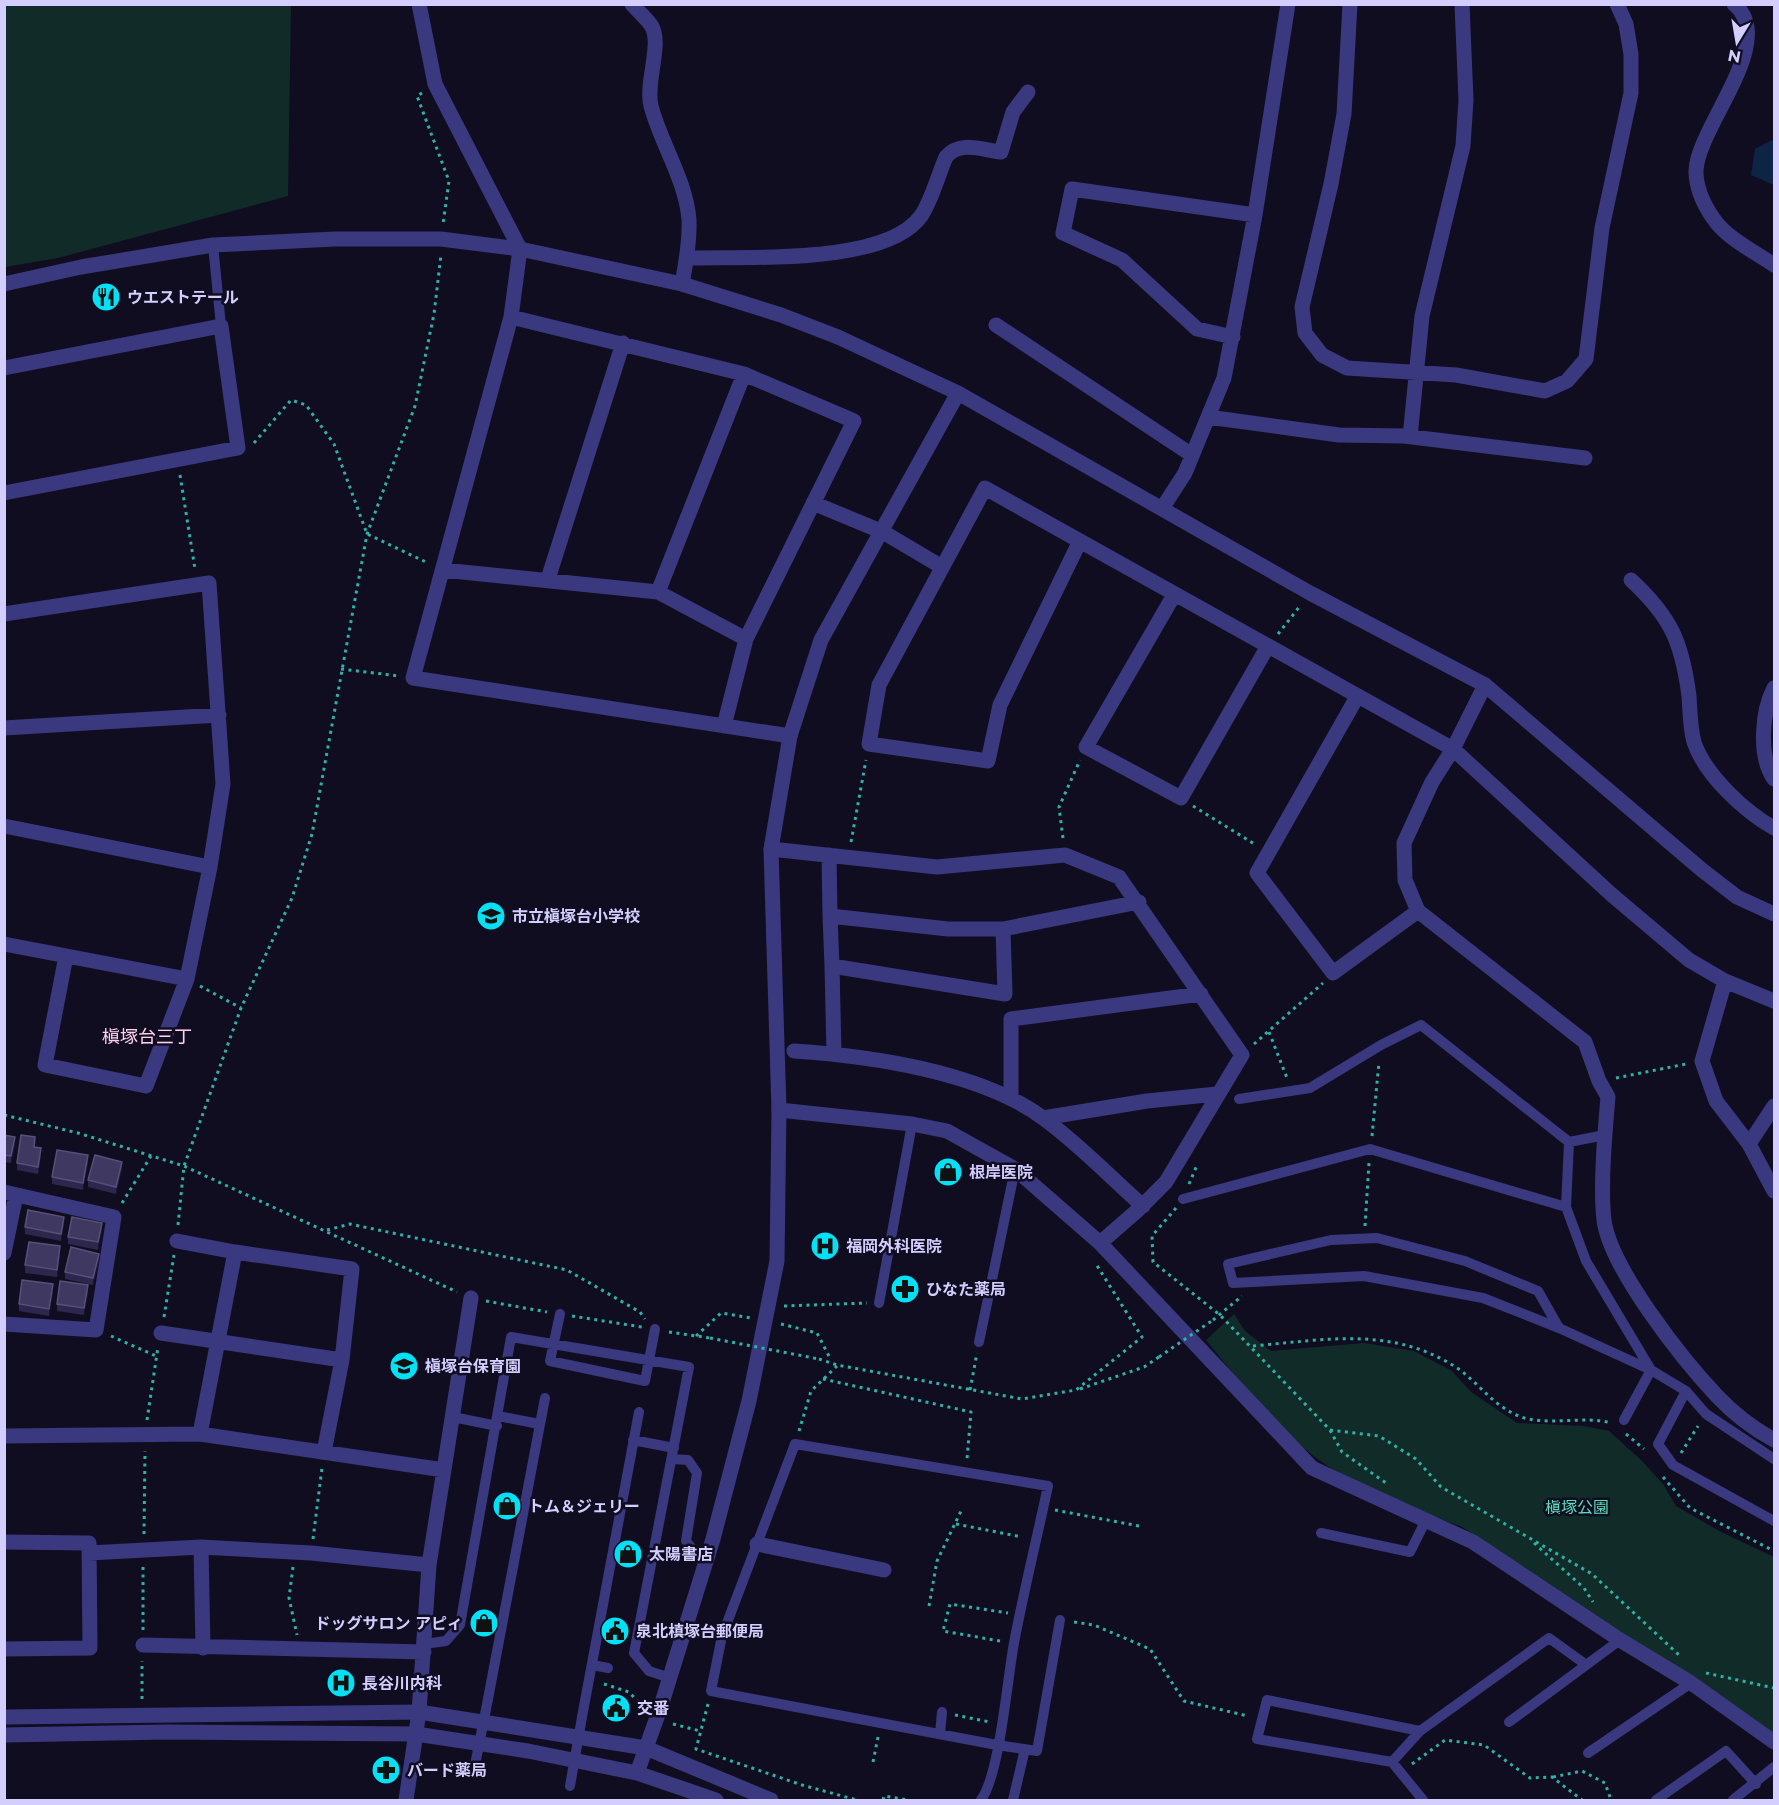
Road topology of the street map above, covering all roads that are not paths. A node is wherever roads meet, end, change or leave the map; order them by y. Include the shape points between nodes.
1 (419, 4) edge
2 (632, 4) edge
3 (1288, 4) edge
4 (1350, 4) edge
5 (1462, 4) edge
6 (1617, 4) edge
7 (1734, 4) edge
8 (1028, 92) dead end
9 (1255, 215) junction
10 (213, 245) junction
11 (520, 249) junction
12 (687, 258) junction
13 (1774, 265) edge
14 (4, 284) edge
15 (682, 284) junction
16 (511, 317) junction
17 (221, 326) junction
18 (996, 326) dead end
19 (1233, 338) junction
20 (623, 343) junction
21 (4, 368) edge
22 (1416, 372) junction
23 (744, 374) junction
24 (958, 393) junction
25 (1208, 417) junction
26 (1410, 437) junction
27 (1192, 455) junction
28 (1585, 458) dead end
29 (4, 493) edge
30 (813, 503) junction
31 (1163, 507) junction
32 (883, 532) junction
33 (1080, 541) junction
34 (942, 567) junction
35 (443, 570) junction
36 (548, 579) junction
37 (1631, 580) dead end
38 (658, 592) junction
39 (1174, 595) junction
40 (4, 614) edge
41 (746, 639) junction
42 (1268, 646) junction
43 (1485, 685) junction
44 (1774, 688) edge
45 (1357, 697) junction
46 (219, 715) junction
47 (724, 726) junction
48 (4, 729) edge
49 (790, 736) junction
50 (1453, 749) junction
51 (1774, 779) edge
52 (4, 826) edge
53 (1774, 828) edge
54 (771, 849) junction
55 (829, 855) junction
56 (210, 867) junction
57 (1139, 902) junction
58 (1418, 911) junction
59 (1774, 914) edge
60 (830, 916) junction
61 (1003, 929) junction
62 (4, 944) edge
63 (66, 956) junction
64 (832, 966) junction
65 (187, 979) junction
66 (1725, 981) junction
67 (1005, 994) junction
68 (1201, 994) junction
69 (1774, 1001) edge
70 (1011, 1019) junction
71 (794, 1051) dead end
72 (834, 1053) junction
73 (1217, 1094) junction
74 (1011, 1098) junction
75 (1239, 1099) dead end
76 (1774, 1106) edge
77 (779, 1110) junction
78 (1043, 1118) junction
79 (912, 1124) junction
80 (1605, 1135) junction
81 (1569, 1142) junction
82 (1749, 1144) junction
83 (1015, 1169) junction
84 (1774, 1191) edge
85 (10, 1193) edge
86 (1183, 1199) dead end
87 (1143, 1206) junction
88 (1566, 1208) junction
89 (177, 1241) dead end
90 (1100, 1243) junction
91 (235, 1252) junction
92 (4, 1253) edge
93 (471, 1298) road end
94 (879, 1303) road end
95 (560, 1314) road end
96 (4, 1324) edge
97 (1559, 1328) junction
98 (653, 1329) road end
99 (161, 1333) dead end
100 (218, 1342) junction
101 (979, 1342) road end
102 (553, 1344) junction
103 (342, 1360) junction
104 (649, 1361) junction
105 (1651, 1370) junction
106 (1686, 1392) junction
107 (545, 1398) dead end
108 (639, 1412) dead end
109 (453, 1417) junction
110 (498, 1421) junction
111 (539, 1424) junction
112 (1619, 1425) road end
113 (200, 1434) junction
114 (4, 1436) edge
115 (633, 1440) junction
116 (1774, 1440) edge
117 (324, 1452) junction
118 (673, 1454) junction
119 (1774, 1459) edge
120 (444, 1470) junction
121 (1426, 1520) junction
122 (1774, 1521) edge
123 (1322, 1533) dead end
124 (4, 1542) edge
125 (757, 1544) junction
126 (201, 1547) junction
127 (89, 1553) junction
128 (429, 1565) junction
129 (705, 1565) junction
130 (884, 1570) dead end
131 (1060, 1620) road end
132 (1620, 1640) junction
133 (142, 1646) dead end
134 (203, 1648) junction
135 (424, 1648) junction
136 (4, 1649) edge
137 (1585, 1664) junction
138 (592, 1665) junction
139 (608, 1668) road end
140 (1694, 1677) junction
141 (670, 1678) junction
142 (419, 1712) junction
143 (942, 1712) road end
144 (4, 1717) edge
145 (1509, 1722) dead end
146 (1420, 1731) junction
147 (416, 1734) junction
148 (939, 1734) junction
149 (4, 1735) edge
150 (1774, 1742) edge
151 (997, 1745) junction
152 (646, 1748) junction
153 (1024, 1749) junction
154 (1588, 1753) dead end
155 (1392, 1762) junction
156 (475, 1766) dead end
157 (1774, 1767) edge
158 (637, 1773) junction
159 (1756, 1784) junction
160 (570, 1786) dead end
161 (406, 1800) edge
162 (716, 1800) edge
163 (771, 1800) edge
164 (981, 1800) edge
165 (1013, 1800) edge
166 (1424, 1800) edge
167 (1656, 1800) edge
168 (1732, 1800) edge

1 - 11 street via 435,84
2 - 12 street via 656,36 648,91 689,218
3 - 9 street
4 - 22 street via 1344,114 1302,308 1305,333 1322,355 1347,368
5 - 22 street via 1466,100 1462,146 1428,285
6 - 22 street via 1626,24 1631,54 1630,93 1605,208 1586,359 1566,381 1545,390
7 - 13 street via 1742,10 1749,33 1747,54 1704,142 1696,171 1701,199 1714,221
8 - 12 street via 1013,112 1002,152 961,146 951,150 922,215 890,239 840,252
9 - 19 street
9 - 19 street via 1072,189 1063,233 1122,260 1197,329
10 - 11 street via 335,238 429,239
10 - 14 street
10 - 17 lane
11 - 15 street
11 - 16 street
12 - 15 street
15 - 24 street via 838,337
16 - 20 street
16 - 35 street
17 - 21 street
17 - 29 street via 238,448
18 - 27 street
19 - 25 street via 1224,378
20 - 23 street
20 - 36 street
22 - 26 street
23 - 30 street via 854,421
23 - 38 street
24 - 31 street
24 - 32 street
25 - 26 street via 1339,435
25 - 27 street
26 - 28 street
27 - 31 street
30 - 32 street
30 - 41 street
31 - 43 street via 1311,593
32 - 34 street
32 - 49 street via 821,640
33 - 34 street via 985,488
33 - 34 street via 1000,705 988,761 869,744 879,685
33 - 39 street
35 - 36 street
35 - 47 street via 413,678
36 - 38 street
37 - 53 street via 1656,603 1671,626 1685,662 1694,742 1703,758 1726,790 1756,818
38 - 41 street
39 - 42 street
39 - 42 street via 1086,747 1181,798
40 - 46 street via 209,583
41 - 47 street
42 - 45 street
43 - 50 street
43 - 59 street via 1720,884 1737,897
44 - 51 street via 1765,726 1766,751
45 - 50 street
45 - 58 street via 1257,873 1333,974
46 - 48 street
46 - 56 street via 223,784
47 - 49 street
49 - 54 street
50 - 58 street via 1432,782 1404,843 1406,880
50 - 66 street via 1620,902 1689,960
52 - 56 street
54 - 55 street
54 - 77 street
55 - 57 street via 937,867 1065,855 1119,877
55 - 60 street
56 - 65 street
57 - 61 street
57 - 68 street
58 - 80 street via 1585,1042 1608,1097
60 - 61 street via 948,929
60 - 64 street
61 - 67 street
62 - 63 street
63 - 65 street
63 - 65 street via 45,1065 146,1086
64 - 67 street
64 - 72 street
66 - 69 street
66 - 82 street via 1702,1061 1716,1101
67 - 70 street
68 - 70 street
68 - 73 street via 1242,1055
70 - 74 street
71 - 72 street
72 - 74 street via 942,1073
73 - 78 street
73 - 87 street via 1166,1182
74 - 78 street
75 - 81 lane via 1310,1088 1421,1025
76 - 82 street
77 - 79 street
77 - 129 street via 777,1261 749,1401
78 - 87 street
79 - 83 street via 947,1131
79 - 94 lane
80 - 81 lane
80 - 116 street via 1604,1221 1622,1269 1671,1341 1718,1397 1756,1430
81 - 88 lane
82 - 84 street
83 - 90 street
83 - 101 lane
85 - 92 street
85 - 96 street via 114,1217 96,1330
86 - 88 lane via 1370,1149
87 - 90 street
88 - 105 lane via 1586,1261
89 - 91 street
90 - 121 street via 1312,1468
91 - 100 street
91 - 103 street via 352,1269
93 - 109 street
95 - 102 lane
97 - 97 lane via 1538,1291 1465,1261 1377,1238 1331,1240 1228,1264 1233,1283 1364,1276 1483,1298
97 - 105 lane
98 - 104 lane
99 - 100 street
100 - 103 street
100 - 113 street
102 - 104 lane
102 - 104 lane via 550,1360 645,1381
102 - 110 lane via 511,1337
103 - 117 street
104 - 118 lane via 689,1367
105 - 106 lane
105 - 112 lane
106 - 119 lane via 1706,1414
106 - 122 lane via 1658,1444 1673,1465
107 - 111 lane
108 - 115 lane
109 - 110 lane
109 - 120 street
110 - 111 lane
110 - 135 lane via 460,1625 446,1641
111 - 156 lane, bridge
113 - 114 street
113 - 117 street
115 - 118 lane
115 - 138 lane
117 - 120 street
118 - 129 lane via 688,1460 697,1473 686,1541
118 - 141 lane via 634,1653 649,1671
120 - 128 street
121 - 123 lane via 1410,1552
121 - 132 street via 1473,1542
124 - 127 street via 89,1544
125 - 130 street
125 - 148 lane via 722,1636 711,1691
125 - 151 lane via 795,1444 1048,1485
126 - 127 street
126 - 128 street
126 - 134 street
127 - 136 street via 90,1648
128 - 135 street
129 - 141 street
131 - 153 lane via 1037,1751
132 - 137 lane
132 - 140 street
133 - 134 street
134 - 135 street
135 - 142 street
137 - 145 lane
137 - 146 lane via 1550,1638
138 - 139 lane
138 - 160 lane, bridge
140 - 150 street
140 - 154 lane
141 - 152 street
142 - 144 street
142 - 147 street
142 - 152 street
143 - 148 lane
146 - 155 lane
146 - 155 lane via 1267,1700 1257,1739
147 - 149 street via 168,1731
147 - 158 street via 528,1750
147 - 161 street
148 - 151 lane
151 - 153 lane
151 - 164 lane via 989,1790
152 - 158 street
152 - 163 street
153 - 165 lane
155 - 166 lane
157 - 159 lane
158 - 162 street
159 - 167 lane via 1726,1751
159 - 168 lane

